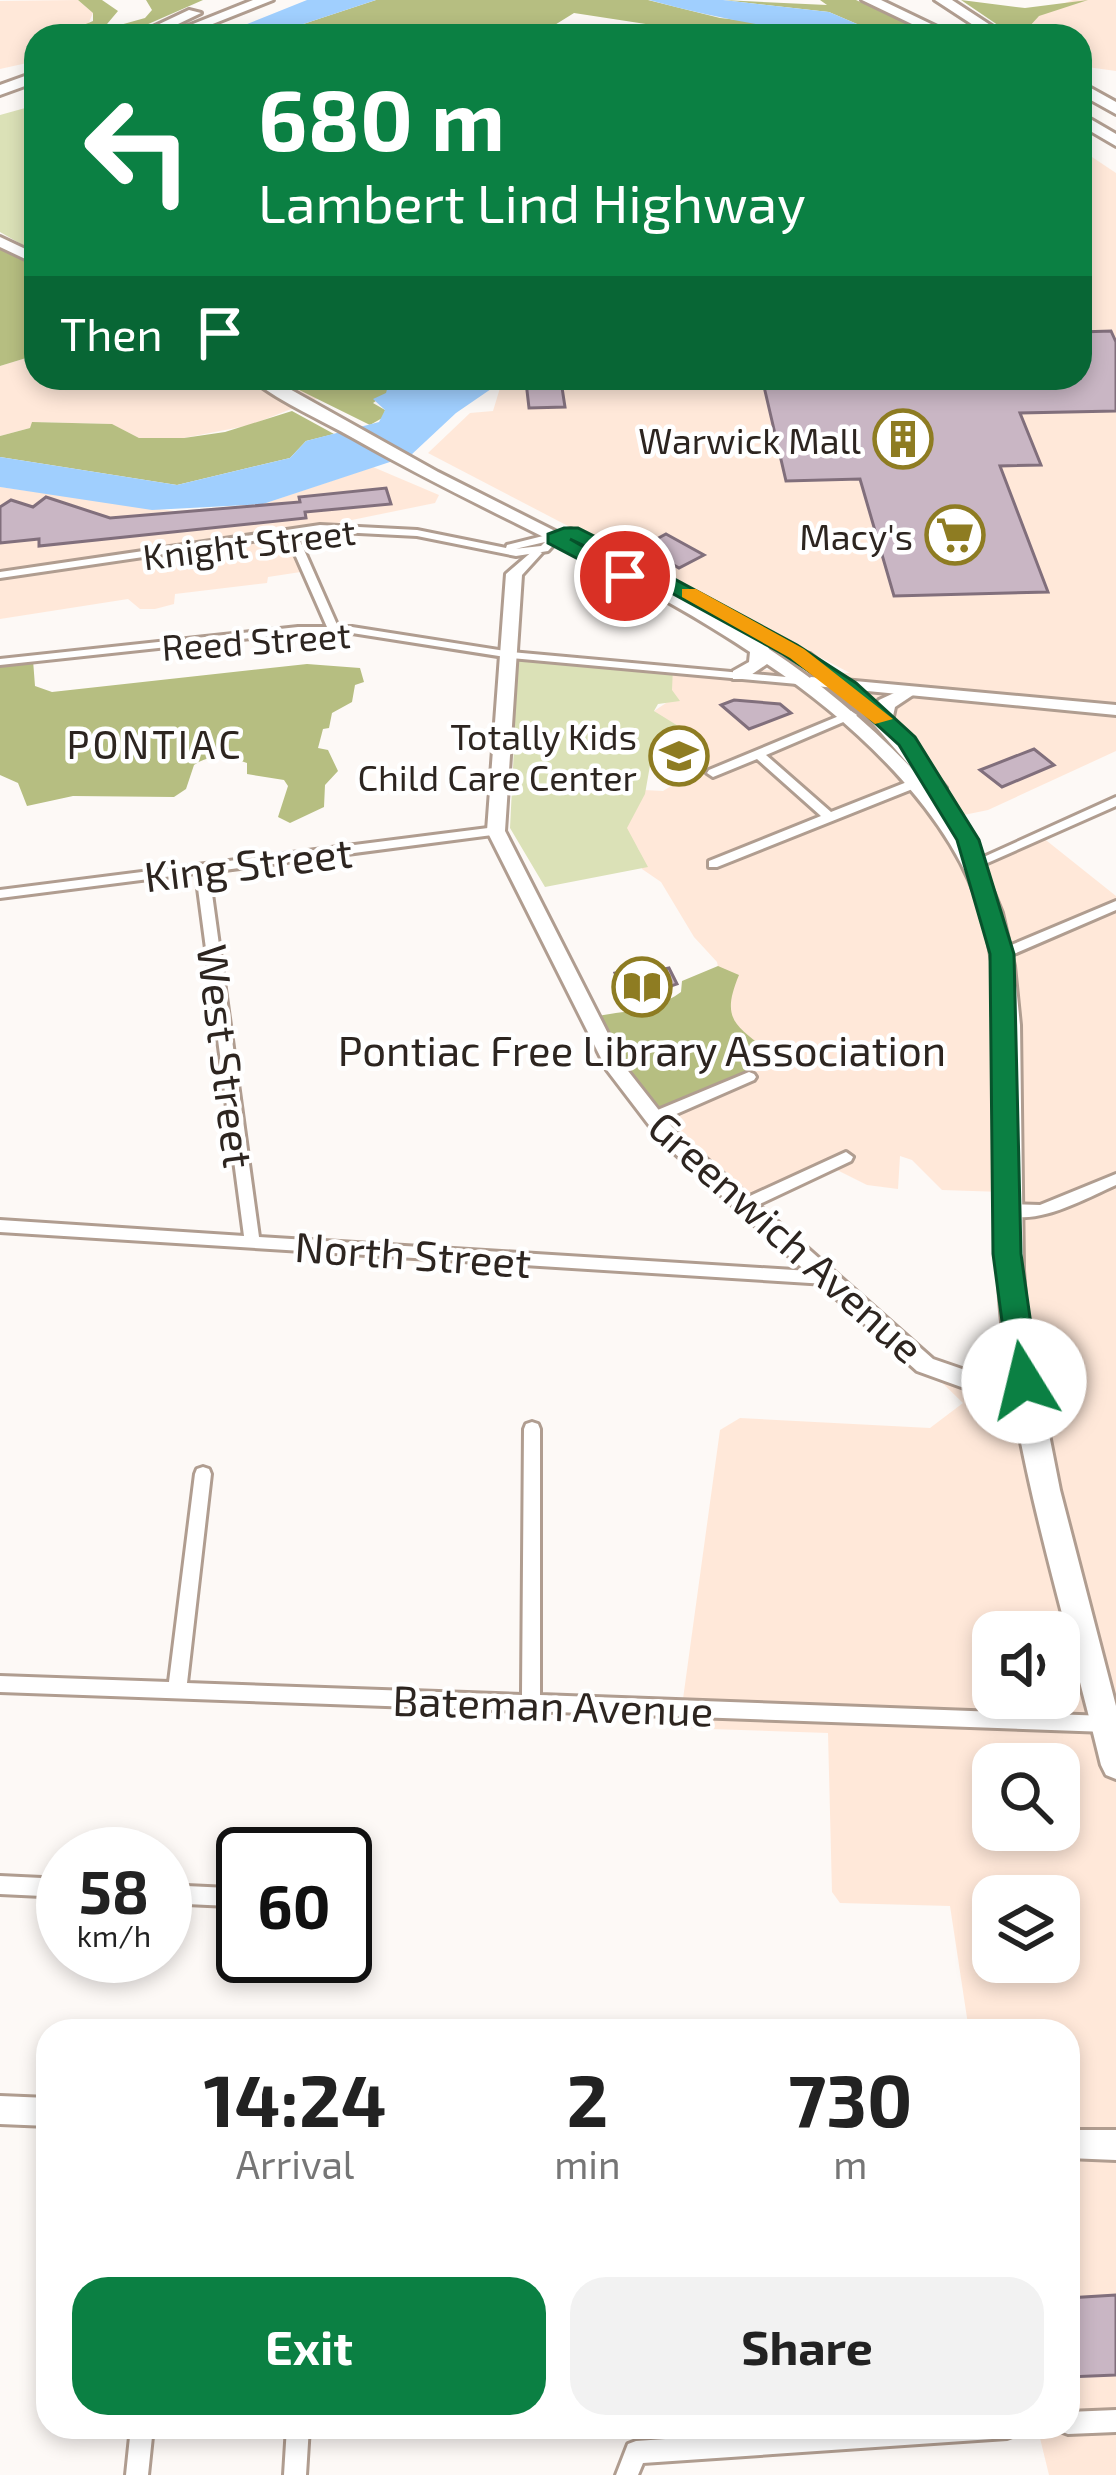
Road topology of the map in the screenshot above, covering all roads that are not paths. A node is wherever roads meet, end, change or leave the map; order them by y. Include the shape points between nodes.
1 (208, 0) edge
2 (221, 0) edge
3 (250, 0) edge
4 (266, 0) edge
5 (869, 0) edge
6 (897, 0) edge
7 (942, 0) edge
8 (952, 0) edge
9 (977, 22) junction
10 (162, 24) edge
11 (166, 24) edge
12 (198, 24) edge
13 (202, 24) edge
14 (924, 24) edge
15 (933, 24) edge
16 (980, 24) edge
17 (280, 390) edge
18 (291, 532) junction
19 (563, 535) junction
20 (497, 548) junction
21 (535, 553) junction
22 (0, 575) edge
23 (334, 630) junction
24 (760, 646) junction
25 (511, 655) junction
26 (0, 662) edge
27 (739, 675) junction
28 (811, 682) junction
29 (842, 683) junction
30 (908, 693) junction
31 (1116, 700) edge
32 (1116, 710) edge
33 (851, 715) junction
34 (884, 720) junction
35 (758, 754) junction
36 (713, 773) dead end
37 (911, 785) dead end
38 (1116, 801) edge
39 (830, 818) junction
40 (496, 831) junction
41 (713, 864) dead end
42 (973, 865) junction
43 (202, 870) junction
44 (0, 894) edge
45 (1116, 905) edge
46 (1002, 954) junction
47 (749, 1077) dead end
48 (652, 1118) junction
49 (846, 1157) dead end
50 (1116, 1178) edge
51 (744, 1204) junction
52 (1006, 1210) junction
53 (0, 1226) edge
54 (252, 1242) junction
55 (826, 1278) junction
56 (1024, 1381) junction
57 (532, 1429) dead end
58 (203, 1474) dead end
59 (0, 1684) edge
60 (177, 1692) junction
61 (531, 1703) junction
62 (1106, 1724) junction
63 (1116, 1765) edge
64 (0, 1885) edge
65 (36, 1887) edge
66 (0, 2110) edge
67 (36, 2112) edge
68 (1080, 2144) edge
69 (1116, 2145) edge
70 (1116, 2421) edge
71 (1080, 2422) edge
72 (141, 2439) edge
73 (297, 2439) edge
74 (828, 2439) edge
75 (629, 2468) edge
76 (137, 2475) edge
77 (295, 2475) edge

1 - 10 highway
2 - 11 highway
3 - 12 highway
4 - 13 highway
5 - 14 highway
6 - 15 highway
7 - 9 highway
8 - 9 highway
9 - 16 highway
17 - 19 main road via 411,460 496,493
18 - 20 street, Knight Street via 375,528
18 - 22 street, Knight Street
18 - 23 street
19 - 20 street, Knight Street
19 - 21 street
19 - 24 main road
19 - 29 main road via 729,615
20 - 21 street, Knight Street
21 - 25 street via 514,574
23 - 25 street, Reed Street
23 - 26 street, Reed Street
24 - 27 main road via 758,665
24 - 28 main road
25 - 27 street, Reed Street
25 - 40 street
27 - 28 street, Reed Street
28 - 29 street
28 - 33 main road
29 - 30 street
29 - 31 street
29 - 34 main road
30 - 32 street
30 - 34 main road via 886,704
33 - 35 street
33 - 42 main road via 915,783
34 - 42 main road via 949,807
35 - 36 street
35 - 39 street
37 - 39 street
38 - 42 street
39 - 41 street
40 - 43 street, King Street
40 - 48 street, Greenwich Avenue via 617,1070
42 - 46 main road
43 - 44 street, King Street
43 - 54 street, West Street
45 - 46 street
46 - 52 main road
47 - 48 street
48 - 51 street, Greenwich Avenue
49 - 51 street
50 - 52 street via 1041,1211
51 - 55 street, Greenwich Avenue
52 - 56 main road
53 - 54 street, North Street
54 - 55 street, North Street
55 - 56 street, Greenwich Avenue via 925,1365 964,1379
56 - 62 main road
57 - 61 street
58 - 60 street
59 - 60 street, Bateman Avenue
60 - 61 street, Bateman Avenue
61 - 62 street, Bateman Avenue
62 - 63 main road
64 - 65 street
66 - 67 street
68 - 69 street
70 - 71 street
72 - 76 street
73 - 77 street
74 - 75 street via 636,2452

